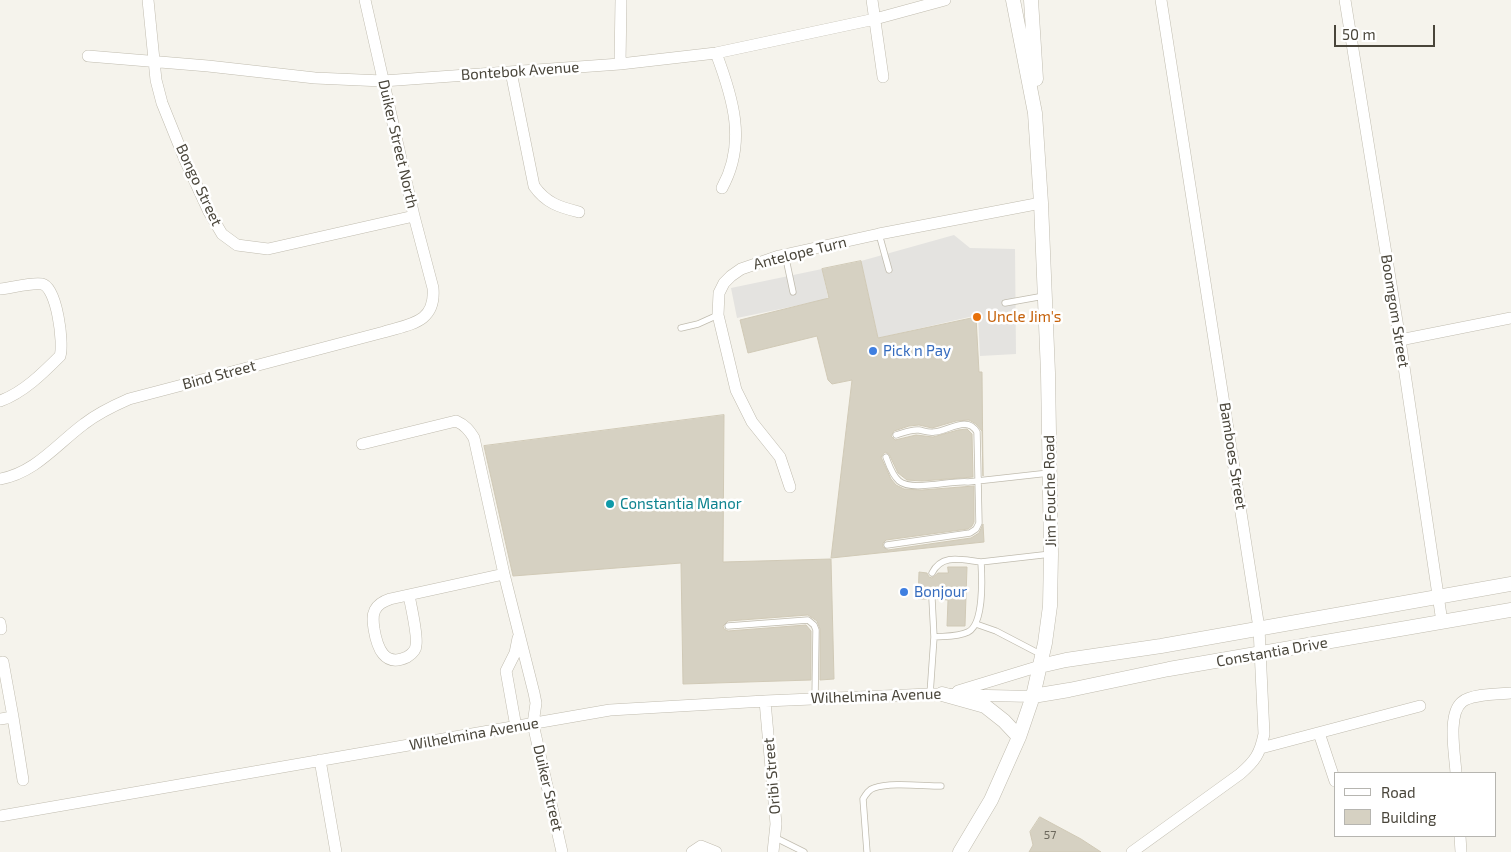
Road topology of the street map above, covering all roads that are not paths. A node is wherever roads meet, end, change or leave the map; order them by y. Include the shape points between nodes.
1 (148, 0) edge
2 (365, 0) edge
3 (621, 0) edge
4 (872, 0) edge
5 (945, 0) edge
6 (1014, 0) edge
7 (1031, 0) edge
8 (1162, 0) edge
9 (1345, 0) edge
10 (875, 19) junction
11 (716, 53) junction
12 (88, 56) dead end
13 (154, 61) junction
14 (620, 64) junction
15 (512, 72) junction
16 (883, 77) dead end
17 (383, 81) junction
18 (1035, 113) junction
19 (722, 188) dead end
20 (1041, 203) junction
21 (579, 212) dead end
22 (414, 216) junction
23 (879, 234) junction
24 (785, 254) junction
25 (890, 270) dead end
26 (433, 288) joint
27 (0, 289) edge
28 (793, 292) dead end
29 (1044, 296) junction
30 (1005, 303) dead end
31 (718, 315) junction
32 (1511, 318) edge
33 (681, 328) dead end
34 (1400, 340) junction
35 (0, 401) edge
36 (896, 435) dead end
37 (362, 444) dead end
38 (886, 457) dead end
39 (1049, 473) junction
40 (0, 479) edge
41 (977, 481) junction
42 (790, 487) dead end
43 (887, 545) dead end
44 (1051, 554) junction
45 (981, 562) junction
46 (932, 573) dead end
47 (504, 574) junction
48 (1511, 584) edge
49 (409, 595) junction
50 (1438, 596) junction
51 (932, 599) dead end
52 (1511, 610) edge
53 (1442, 622) junction
54 (976, 624) junction
55 (728, 626) dead end
56 (1258, 628) junction
57 (518, 633) junction
58 (934, 637) junction
59 (1260, 654) junction
60 (1041, 661) junction
61 (3, 662) dead end
62 (1511, 693) edge
63 (941, 694) junction
64 (1033, 696) junction
65 (815, 698) junction
66 (765, 701) junction
67 (1420, 706) dead end
68 (13, 717) junction
69 (0, 719) edge
70 (533, 724) junction
71 (516, 727) junction
72 (1319, 733) junction
73 (1020, 737) junction
74 (1261, 748) junction
75 (320, 760) junction
76 (1456, 772) edge
77 (1334, 778) edge
78 (24, 780) dead end
79 (941, 786) dead end
80 (0, 816) edge
81 (774, 837) junction
82 (1460, 837) edge
83 (336, 852) edge
84 (562, 852) edge
85 (692, 852) edge
86 (716, 852) edge
87 (773, 852) edge
88 (804, 852) edge
89 (868, 852) edge
90 (960, 852) edge
91 (1132, 852) edge
92 (1461, 852) edge

1 - 13 street, Bongo Street
2 - 17 street, Duiker Street North
3 - 14 street
4 - 10 street
5 - 10 street, Bontebok Avenue
6 - 18 street, Jim Fouche Road
7 - 18 street, Jim Fouche Road
8 - 56 street, Bamboes Street
9 - 34 street, Boomgom Street
10 - 11 street, Bontebok Avenue
10 - 16 street
11 - 14 street, Bontebok Avenue
11 - 19 street via 726,80 736,130 730,173
12 - 13 street, Bontebok Avenue
13 - 17 street, Bontebok Avenue via 315,78
13 - 22 street, Bongo Street via 162,103 209,212 222,234 236,245 268,249
14 - 15 street, Bontebok Avenue
15 - 17 street, Bontebok Avenue
15 - 21 street via 534,186 541,196 561,208
17 - 22 street, Duiker Street North
18 - 20 street, Jim Fouche Road
20 - 23 street, Antelope Turn
20 - 29 street, Jim Fouche Road
22 - 26 street, Duiker Street North
23 - 24 street, Antelope Turn
23 - 25 lane
24 - 28 lane
24 - 31 street, Antelope Turn via 751,265 731,276 718,293
26 - 40 street, Bind Street via 431,309 419,321 129,399 104,410 27,470
27 - 35 street via 42,284 49,288 62,340 60,356 22,390
29 - 30 lane
29 - 39 street, Jim Fouche Road
31 - 33 lane
31 - 42 street, Antelope Turn via 736,390 752,422 780,457
32 - 34 street
34 - 50 street, Boomgom Street
36 - 41 lane via 912,430 932,433 965,424 972,426 977,432
37 - 47 street, Duiker Street via 456,421 469,430 474,438
38 - 41 lane via 893,475 902,483 937,485
39 - 41 lane
39 - 44 street, Jim Fouche Road
41 - 43 lane via 979,524 974,532
44 - 45 lane
44 - 60 street, Jim Fouche Road via 1050,606
45 - 46 lane via 946,560 937,564
45 - 54 lane via 982,583
47 - 49 street
47 - 57 street, Duiker Street
48 - 50 street, Constantia Drive
49 - 49 street via 383,601 372,618 380,652 393,659 400,660 410,655 417,644
50 - 53 street, Boomgom Street
50 - 56 street, Constantia Drive
51 - 58 lane
52 - 53 street, Constantia Drive
53 - 59 street, Constantia Drive
54 - 58 lane via 969,632
54 - 60 lane via 996,631
55 - 65 lane via 812,622 816,630
56 - 59 street, Bamboes Street
56 - 60 street, Constantia Drive via 1161,646
57 - 70 street, Duiker Street via 536,703
57 - 71 street via 515,653 506,671
58 - 63 lane
59 - 64 street, Constantia Drive via 1169,668
59 - 74 street, Bamboes Street via 1264,734
60 - 63 street, Wilhelmina Avenue
60 - 64 street, Jim Fouche Road
61 - 68 street
62 - 76 street via 1474,697 1462,701 1455,710
63 - 64 street, Wilhelmina Avenue
63 - 65 street, Wilhelmina Avenue
63 - 73 street via 985,706
64 - 73 street, Jim Fouche Road
65 - 66 street, Wilhelmina Avenue
66 - 70 street, Wilhelmina Avenue via 610,710
66 - 81 street, Oribi Street via 776,824
67 - 72 street
68 - 69 street
68 - 78 street
70 - 71 street, Wilhelmina Avenue
70 - 84 street, Duiker Street
71 - 75 street, Wilhelmina Avenue
72 - 74 street
72 - 77 street
73 - 90 street, Jim Fouche Road via 991,800
74 - 91 street, Bamboes Street via 1253,763 1240,774
75 - 80 street, Wilhelmina Avenue
75 - 83 street
79 - 89 lane via 872,788 863,799
81 - 87 street, Oribi Street
81 - 88 lane
82 - 92 street
85 - 86 street via 701,846

